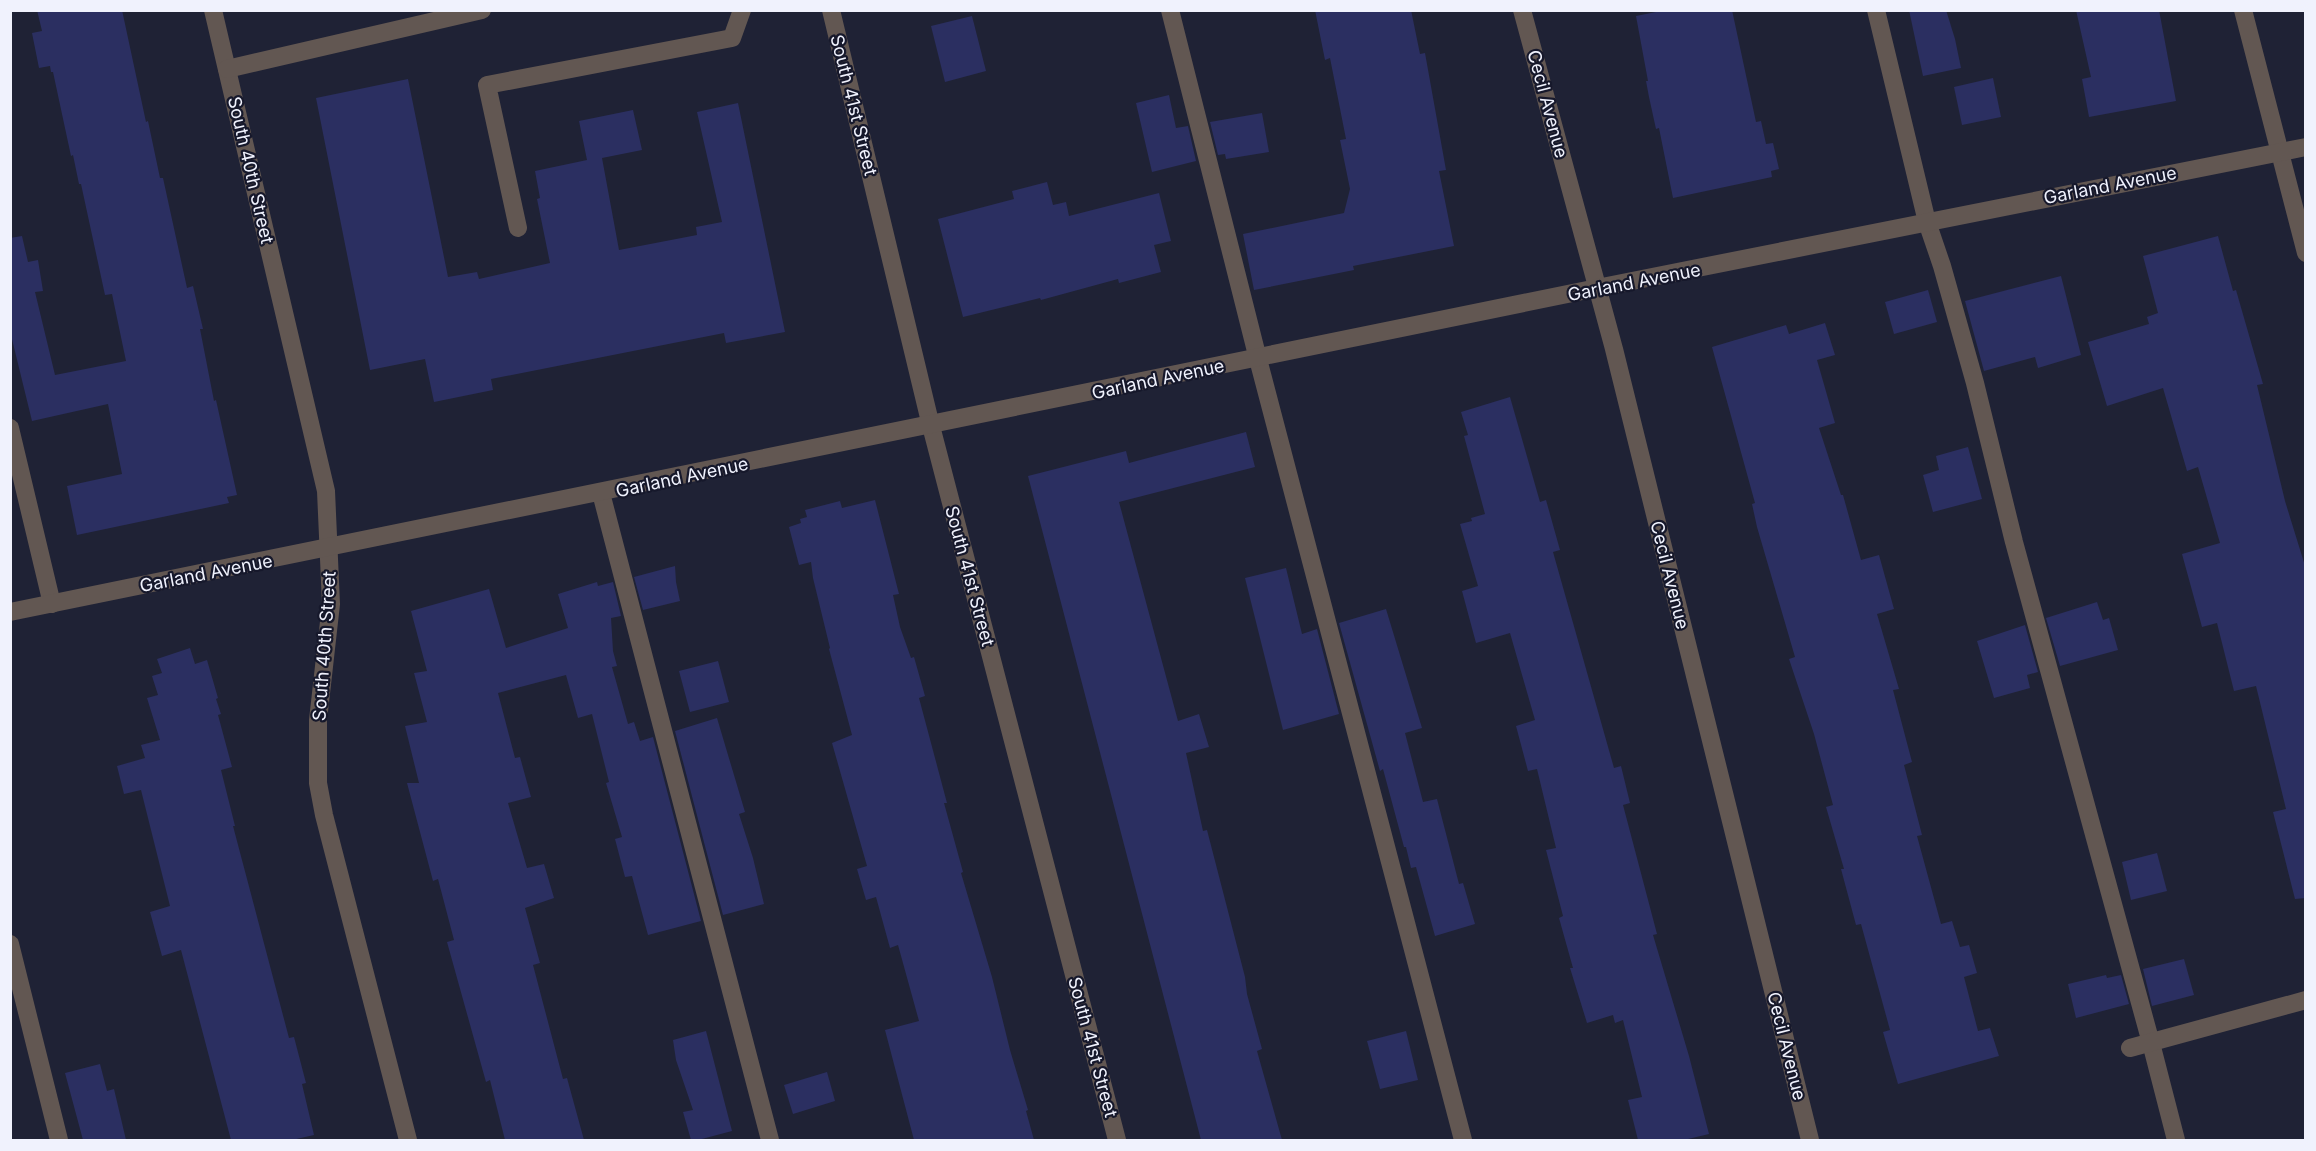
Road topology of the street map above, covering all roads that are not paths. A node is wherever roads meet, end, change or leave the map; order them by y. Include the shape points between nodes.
1 (213, 10) edge
2 (482, 10) edge
3 (742, 10) edge
4 (831, 10) edge
5 (1170, 10) edge
6 (1522, 10) edge
7 (1876, 10) edge
8 (2242, 10) edge
9 (227, 69) junction
10 (2306, 147) edge
11 (2280, 152) junction
12 (1927, 222) junction
13 (518, 228) dead end
14 (2306, 253) edge
15 (1597, 288) junction
16 (1258, 358) junction
17 (931, 426) junction
18 (10, 428) edge
19 (601, 493) junction
20 (329, 549) junction
21 (52, 604) junction
22 (10, 612) edge
23 (10, 944) edge
24 (2306, 1000) edge
25 (2151, 1043) junction
26 (2130, 1048) dead end
27 (58, 1140) edge
28 (408, 1140) edge
29 (770, 1140) edge
30 (1117, 1140) edge
31 (1463, 1140) edge
32 (1810, 1140) edge
33 (2176, 1140) edge

1 - 9 street, South 40th Street
2 - 9 street
3 - 13 street via 732,38 487,85
4 - 17 street, South 41st Street
5 - 16 street
6 - 15 street, Cecil Avenue
7 - 12 street
8 - 11 street
9 - 20 street, South 40th Street via 326,491
10 - 11 street, Garland Avenue
11 - 12 street, Garland Avenue
11 - 14 street
12 - 15 street, Garland Avenue
12 - 25 street via 1975,383 2014,542
15 - 16 street, Garland Avenue
15 - 32 street, Cecil Avenue
16 - 17 street, Garland Avenue
16 - 31 street
17 - 19 street, Garland Avenue
17 - 30 street, South 41st Street
18 - 21 street
19 - 20 street, Garland Avenue
19 - 29 street
20 - 21 street, Garland Avenue
20 - 28 street, South 40th Street via 330,604 318,720 318,783
21 - 22 street, Garland Avenue
23 - 27 street
24 - 25 street
25 - 26 street
25 - 33 street

